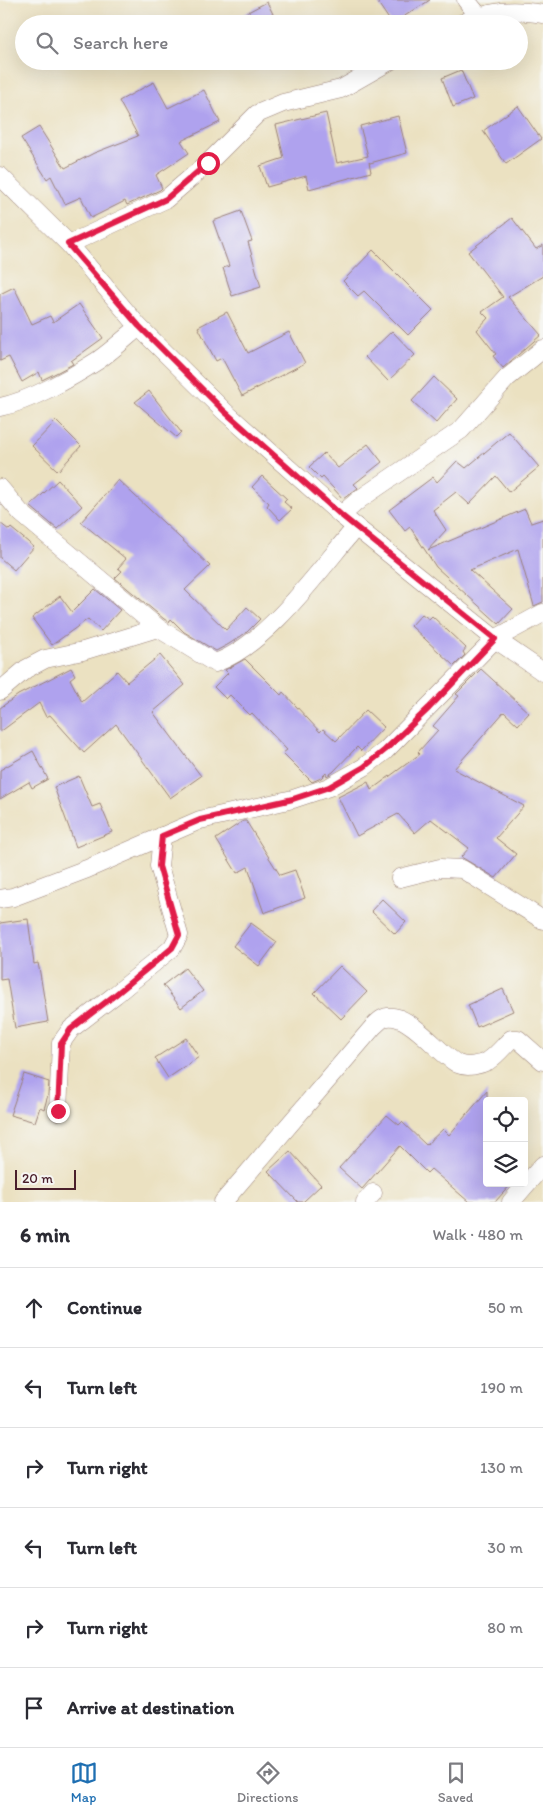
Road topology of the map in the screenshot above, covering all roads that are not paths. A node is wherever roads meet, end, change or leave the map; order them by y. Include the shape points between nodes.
1 (466, 0) edge
2 (543, 14) edge
3 (478, 15) joint
4 (374, 70) edge
5 (0, 176) edge
6 (68, 244) junction
7 (139, 326) junction
8 (543, 349) edge
9 (0, 407) edge
10 (0, 488) edge
11 (341, 515) junction
12 (356, 527) junction
13 (543, 613) edge
14 (158, 628) junction
15 (495, 639) junction
16 (543, 672) edge
17 (0, 691) edge
18 (162, 836) junction
19 (400, 878) dead end
20 (0, 899) edge
21 (543, 920) edge
22 (543, 1061) edge
23 (58, 1111) dead end
24 (543, 1165) edge
25 (223, 1202) edge
26 (510, 1202) edge

1 - 3 street
2 - 3 street via 517,10
4 - 6 street via 341,89 283,103 257,114 166,199
5 - 6 street
6 - 7 street
7 - 9 street via 98,360 41,392
7 - 11 street via 224,411
8 - 11 street via 507,378 461,430
10 - 14 street via 21,513
11 - 12 street
12 - 14 street via 278,619 229,658 215,663
12 - 15 street
13 - 15 street
14 - 17 street via 45,659 26,669
15 - 16 street
15 - 18 street via 429,708 364,767 329,787 293,799 200,820
18 - 20 street via 13,897
18 - 23 street via 159,866 179,935 172,948 71,1029 61,1044
19 - 21 street via 440,868 462,869
22 - 25 street via 518,1039 511,1039 489,1060 473,1066 459,1065 398,1017 383,1018
24 - 26 street

